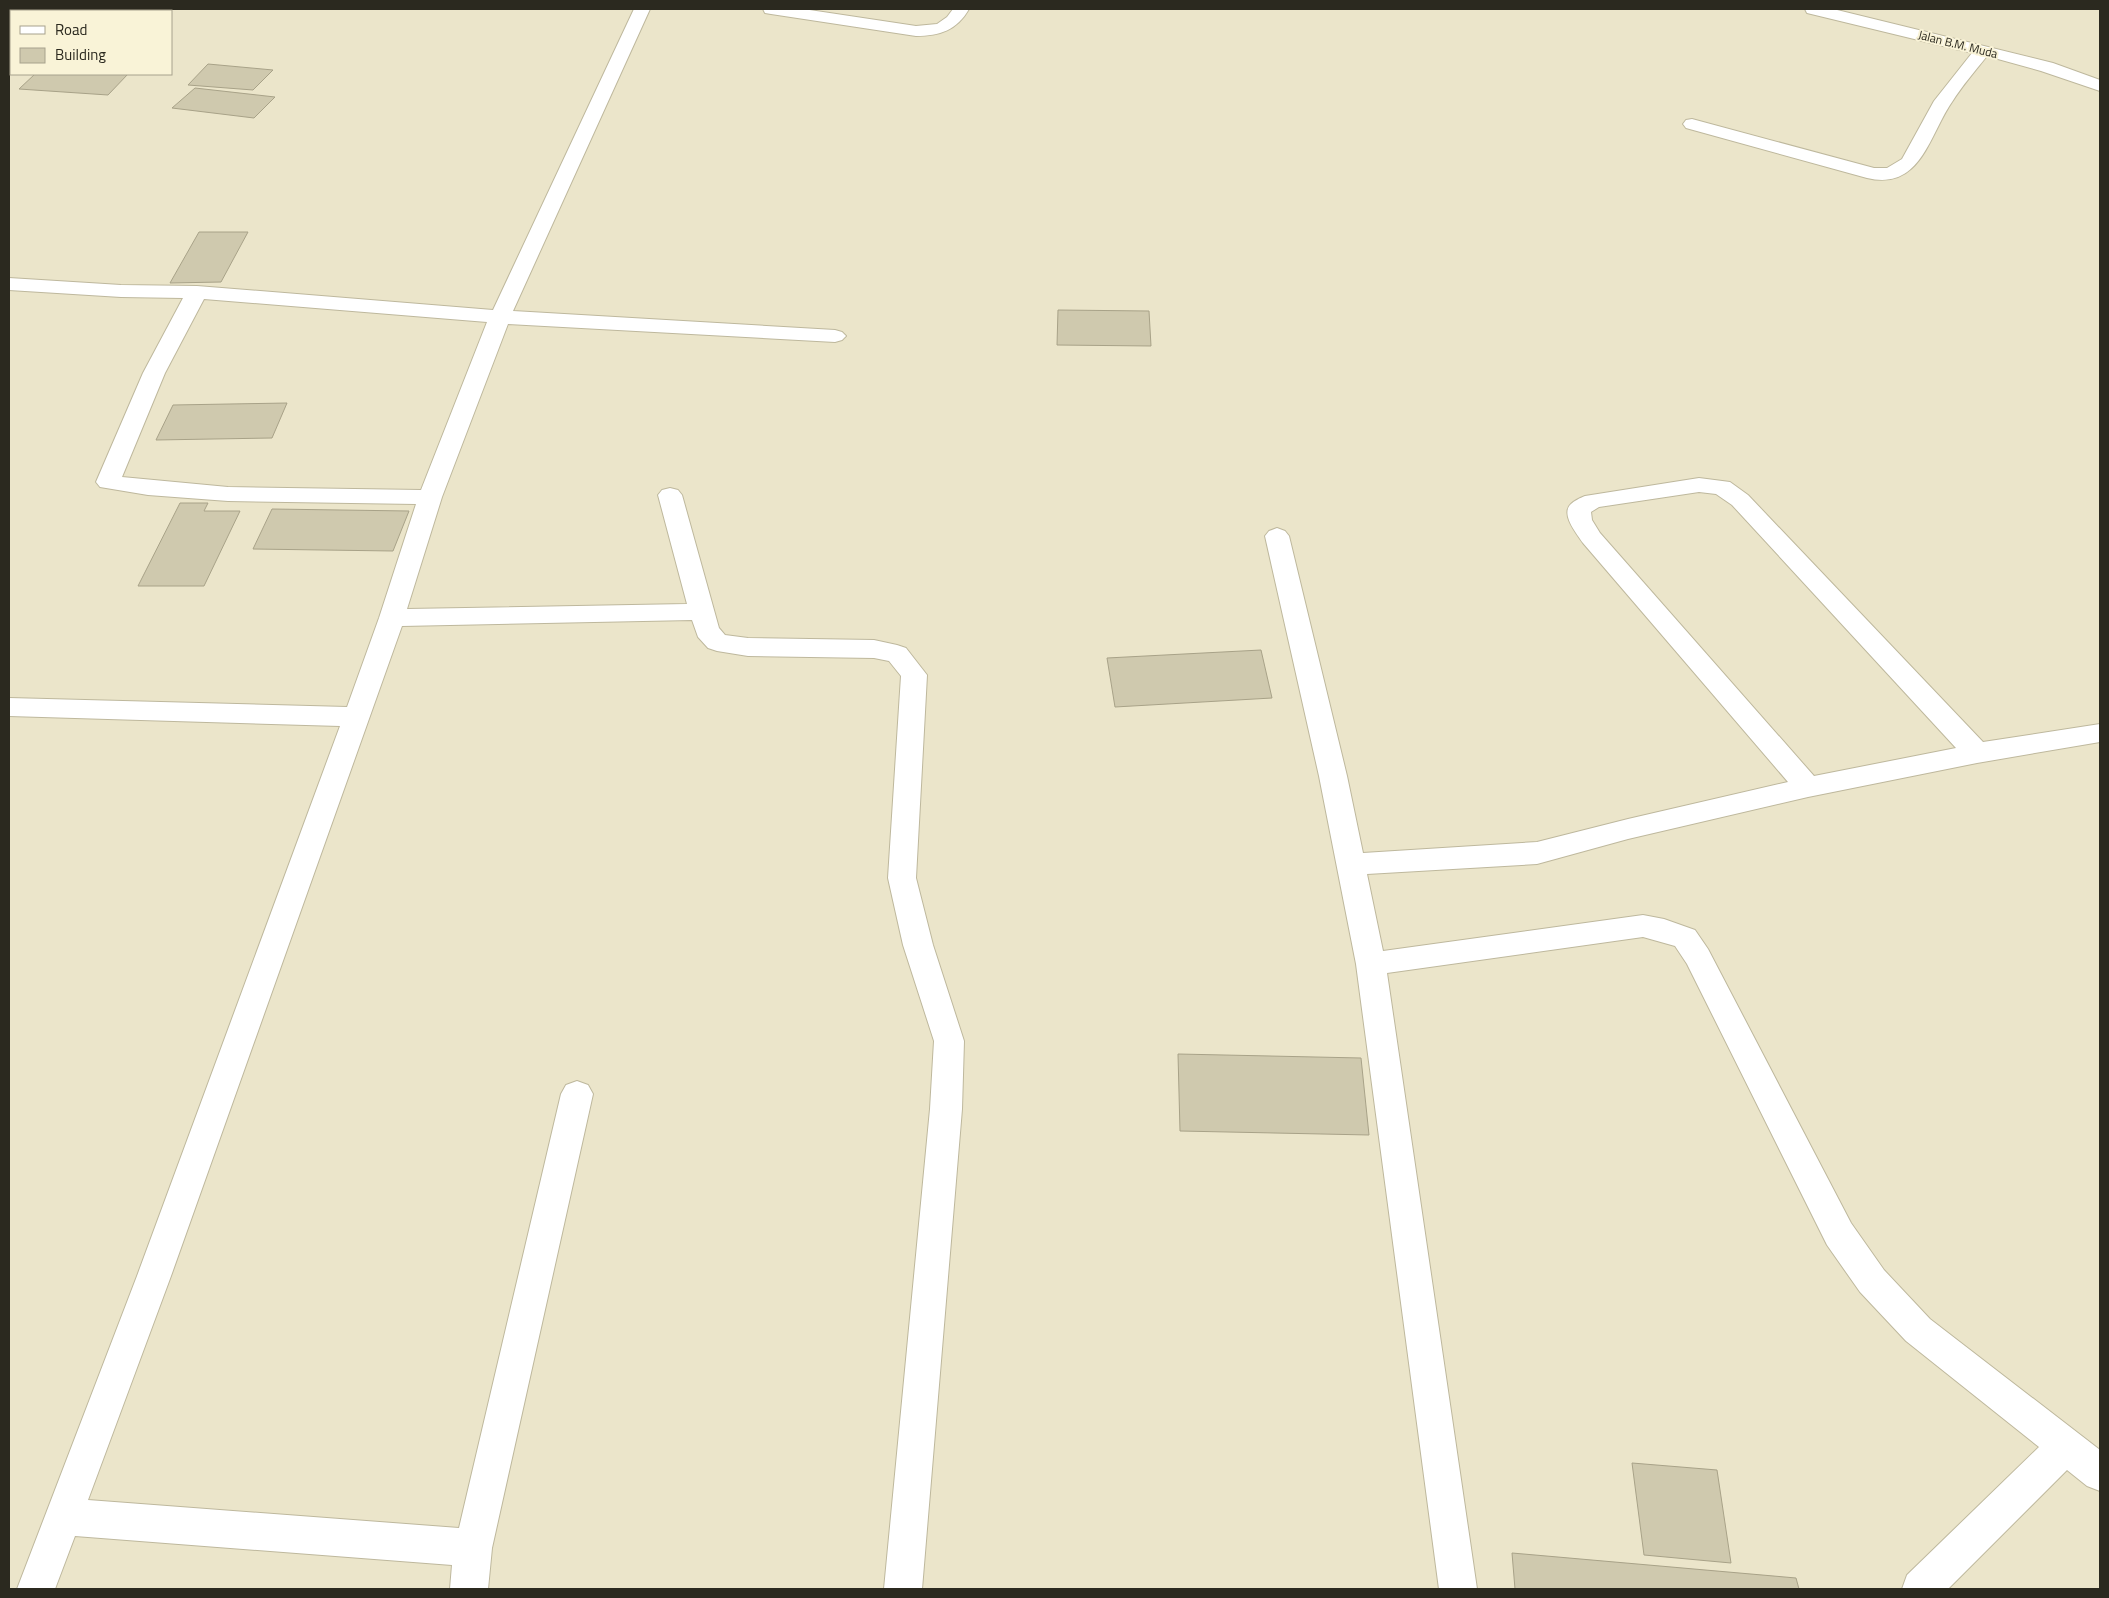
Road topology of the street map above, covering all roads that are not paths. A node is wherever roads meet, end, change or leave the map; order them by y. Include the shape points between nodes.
1 (642, 9) edge
2 (772, 9) edge
3 (961, 9) edge
4 (1813, 9) edge
5 (1983, 50) junction
6 (2100, 86) edge
7 (1692, 124) dead end
8 (9, 284) edge
9 (197, 292) junction
10 (500, 317) junction
11 (835, 336) dead end
12 (670, 495) dead end
13 (430, 497) junction
14 (1277, 536) dead end
15 (702, 612) junction
16 (392, 618) junction
17 (9, 707) edge
18 (356, 717) junction
19 (2100, 733) edge
20 (1977, 753) junction
21 (1808, 787) junction
22 (1352, 864) junction
23 (1371, 964) junction
24 (578, 1094) dead end
25 (2066, 1446) junction
26 (2100, 1473) edge
27 (63, 1517) junction
28 (473, 1548) junction
29 (36, 1589) edge
30 (469, 1589) edge
31 (903, 1589) edge
32 (1458, 1589) edge
33 (1921, 1589) edge

1 - 10 street
2 - 3 street via 916,31 946,27 956,19
4 - 5 street, Jalan B.M. Muda
5 - 6 street, Jalan B.M. Muda via 2047,67
5 - 7 street via 1943,101 1909,163 1891,174 1874,174
8 - 9 street
9 - 10 street
9 - 13 street via 154,373 108,482 198,493
10 - 11 street
10 - 13 street
12 - 15 street
13 - 16 street
14 - 22 street
15 - 16 street
15 - 31 street via 707,631 717,642 748,647 874,649 897,654 914,675 902,878 918,944 949,1041 946,1109
16 - 18 street
17 - 18 street
18 - 27 street via 154,1276
19 - 20 street
20 - 21 street
20 - 21 street via 1740,500 1722,487 1699,484 1592,501 1579,509 1580,520 1591,538
21 - 22 street via 1628,828 1537,853
22 - 23 street
23 - 25 street via 1643,926 1686,938 1839,1234 1872,1281 1918,1330
23 - 32 street
24 - 28 street
25 - 26 street
25 - 33 street
27 - 28 street
27 - 29 street
28 - 30 street

